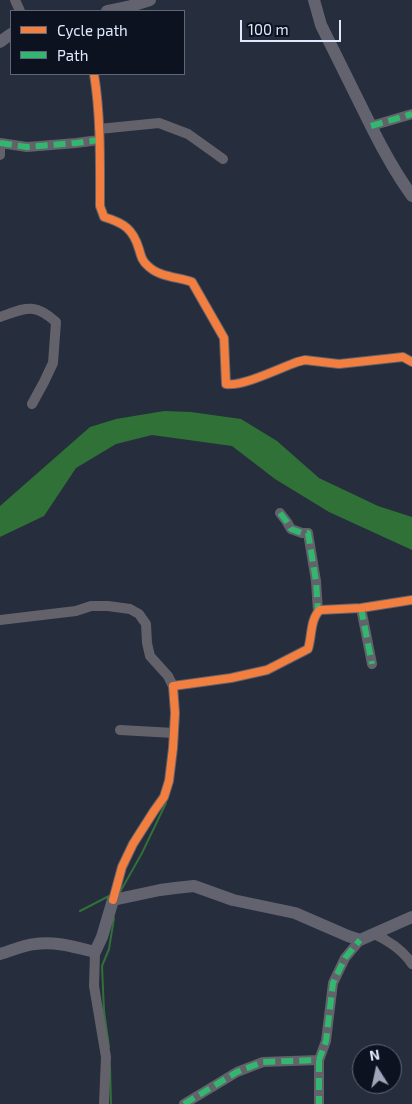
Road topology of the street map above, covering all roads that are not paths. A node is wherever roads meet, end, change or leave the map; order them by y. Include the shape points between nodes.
1 (150, 0) edge
2 (309, 0) edge
3 (314, 0) edge
4 (112, 10) edge
5 (94, 75) edge
6 (412, 114) edge
7 (371, 126) junction
8 (99, 135) junction
9 (0, 143) edge
10 (0, 154) edge
11 (223, 160) dead end
12 (412, 196) edge
13 (0, 317) edge
14 (412, 362) edge
15 (32, 404) dead end
16 (280, 513) dead end
17 (412, 600) edge
18 (362, 608) junction
19 (318, 612) junction
20 (0, 620) edge
21 (372, 664) dead end
22 (173, 686) junction
23 (120, 730) dead end
24 (174, 733) junction
25 (115, 898) junction
26 (412, 917) edge
27 (374, 934) junction
28 (360, 940) junction
29 (95, 952) junction
30 (0, 954) edge
31 (412, 964) edge
32 (319, 1060) junction
33 (104, 1104) edge
34 (184, 1104) edge
35 (319, 1104) edge

1 - 4 main road
2 - 3 main road
3 - 7 main road via 321,25
5 - 8 street
6 - 7 street
7 - 12 main road
8 - 9 street via 76,143 27,147
8 - 11 street via 159,123 188,134
8 - 14 street via 100,206 104,217 128,228 134,235 142,260 150,268 192,282 224,338 226,384 242,384 305,360 339,364 403,357
9 - 10 street
13 - 15 street via 33,308 56,322 53,363
16 - 19 street via 291,529 308,533
17 - 18 street
18 - 19 street
18 - 21 street
19 - 22 street via 308,650 267,670
20 - 22 street via 76,611 91,606 130,609 139,614 146,624 150,656
22 - 24 street
23 - 24 street
24 - 25 street via 164,797 122,867
25 - 28 main road via 194,886 233,900 295,914
25 - 29 main road
26 - 27 main road
27 - 28 main road
27 - 31 street via 398,948
28 - 32 street via 345,958 334,983 326,1041
29 - 30 main road via 48,943
29 - 33 street via 94,986 106,1056
32 - 34 street via 263,1062 236,1072
32 - 35 street

